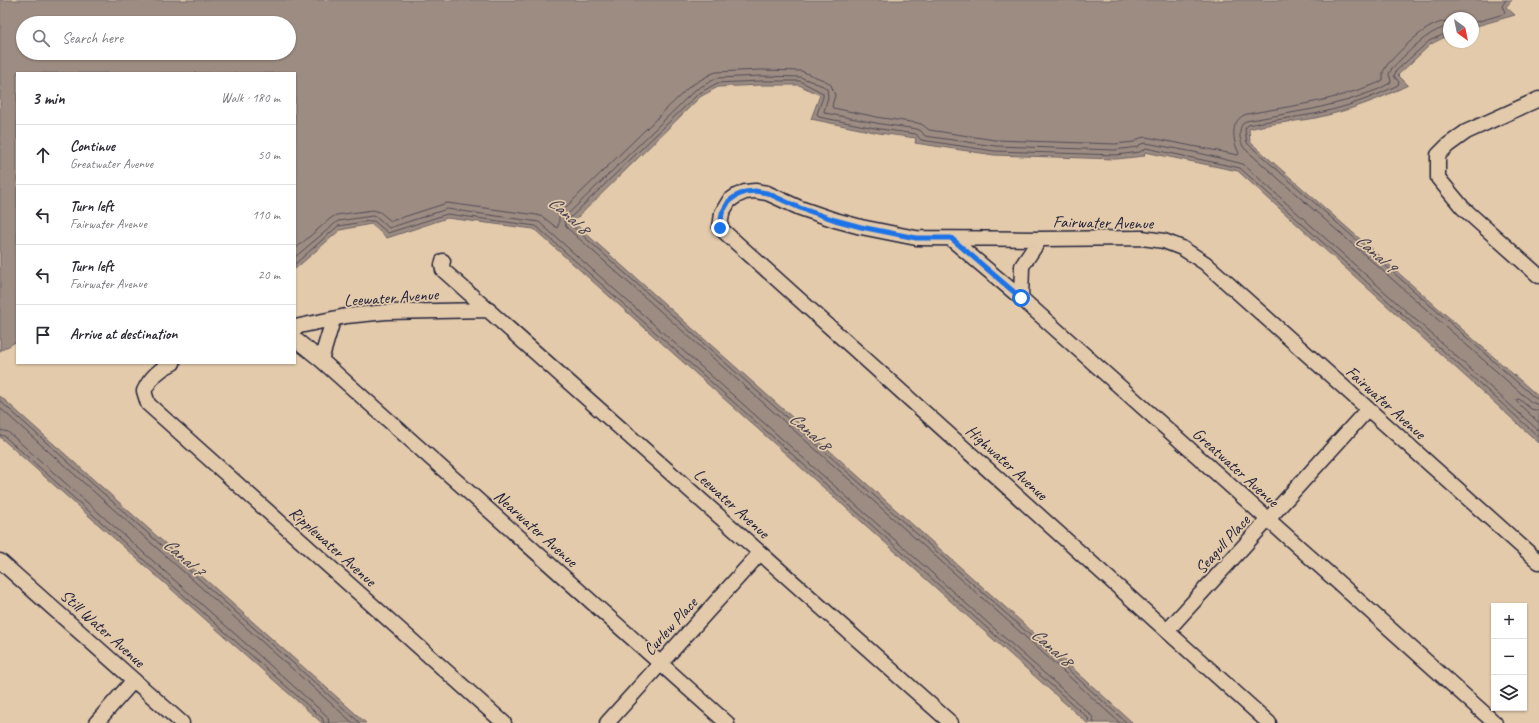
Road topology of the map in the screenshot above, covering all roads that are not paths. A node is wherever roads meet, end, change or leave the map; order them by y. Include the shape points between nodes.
1 (1539, 99) edge
2 (720, 228) joint
3 (951, 238) junction
4 (1040, 239) junction
5 (443, 261) dead end
6 (1539, 276) edge
7 (1021, 298) junction
8 (489, 310) junction
9 (333, 320) junction
10 (296, 327) edge
11 (296, 340) edge
12 (321, 360) junction
13 (171, 364) edge
14 (1368, 409) junction
15 (1268, 520) junction
16 (760, 553) junction
17 (0, 561) edge
18 (1539, 562) edge
19 (1167, 631) junction
20 (660, 663) junction
21 (134, 680) junction
22 (96, 723) edge
23 (182, 723) edge
24 (504, 723) edge
25 (607, 723) edge
26 (727, 723) edge
27 (951, 723) edge
28 (1269, 723) edge
29 (1495, 723) edge

1 - 6 street via 1466,132 1438,155 1438,178 1463,208
2 - 3 street, Fairwater Avenue via 722,213 729,201 745,192 755,191 861,227 916,238
2 - 19 street, Highwater Avenue
3 - 4 street, Fairwater Avenue
3 - 7 street, Greatwater Avenue
4 - 7 street via 1022,266
4 - 14 street, Fairwater Avenue via 1142,238 1164,241 1182,248 1205,264
5 - 8 street, Leewater Avenue via 443,270
7 - 15 street, Greatwater Avenue
8 - 9 street, Leewater Avenue via 386,312 346,316
8 - 16 street, Leewater Avenue
9 - 10 street, Leewater Avenue
9 - 12 street
11 - 12 street, Nearwater Avenue
12 - 20 street, Nearwater Avenue
13 - 24 street, Ripplewater Avenue via 160,370 149,381 144,391 148,404
14 - 15 street, Seagull Place
14 - 18 street, Fairwater Avenue
15 - 19 street, Seagull Place
15 - 29 street, Greatwater Avenue
16 - 20 street, Curlew Place
16 - 27 street, Leewater Avenue
17 - 21 street, Still Water Avenue
19 - 28 street, Highwater Avenue
20 - 25 street, Curlew Place
20 - 26 street, Nearwater Avenue
21 - 22 street
21 - 23 street, Still Water Avenue

